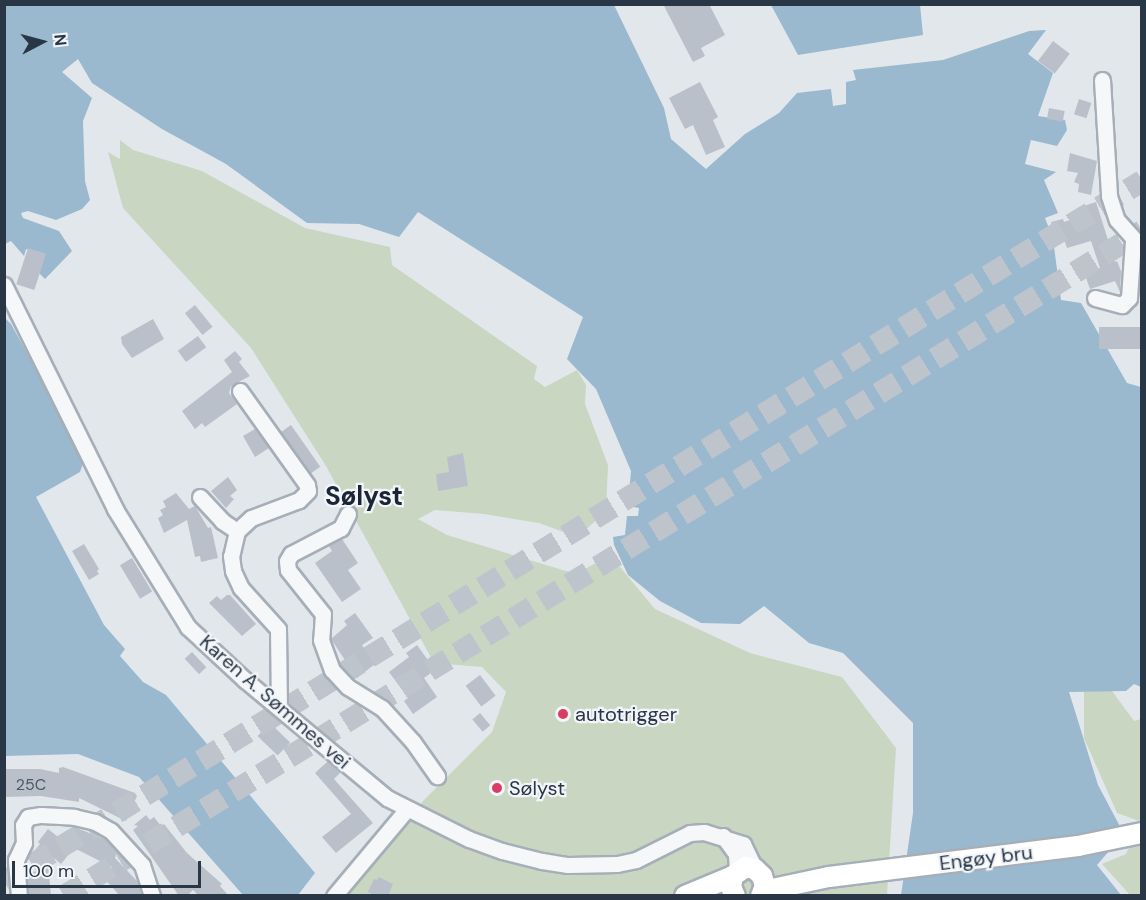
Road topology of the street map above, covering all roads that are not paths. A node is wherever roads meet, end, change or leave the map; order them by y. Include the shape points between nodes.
1 (1102, 80) dead end
2 (1137, 244) edge
3 (4, 285) edge
4 (1095, 298) dead end
5 (240, 391) dead end
6 (200, 497) dead end
7 (348, 514) dead end
8 (237, 531) junction
9 (279, 707) junction
10 (437, 776) dead end
11 (407, 809) junction
12 (1142, 833) edge
13 (759, 880) edge
14 (19, 896) edge
15 (152, 896) edge
16 (334, 896) edge
17 (685, 896) edge
18 (735, 896) edge

1 - 2 street via 1109,196 1117,220
2 - 4 street via 1129,298 1122,305
3 - 9 street, Karen A. Sømmes vei via 115,509 174,606 188,627 219,657
5 - 8 street via 303,476 308,491 289,505 251,518
6 - 8 street
7 - 10 street via 341,528 291,554 288,570 323,615 321,640 332,670 348,687 382,708
8 - 9 street via 231,556 233,571 241,588 279,629
9 - 11 street, Karen A. Sømmes vei via 387,798
11 - 13 street, Karen A. Sømmes vei via 502,851 568,865 599,866 636,860 690,833 704,832 723,836
11 - 16 street
12 - 13 main road, Engøy bru via 1077,846 829,877
13 - 17 main road, Engøy bru
13 - 18 main road via 730,886
14 - 15 street via 16,861 24,843 23,825 28,818 41,815 74,817 111,831 142,865

